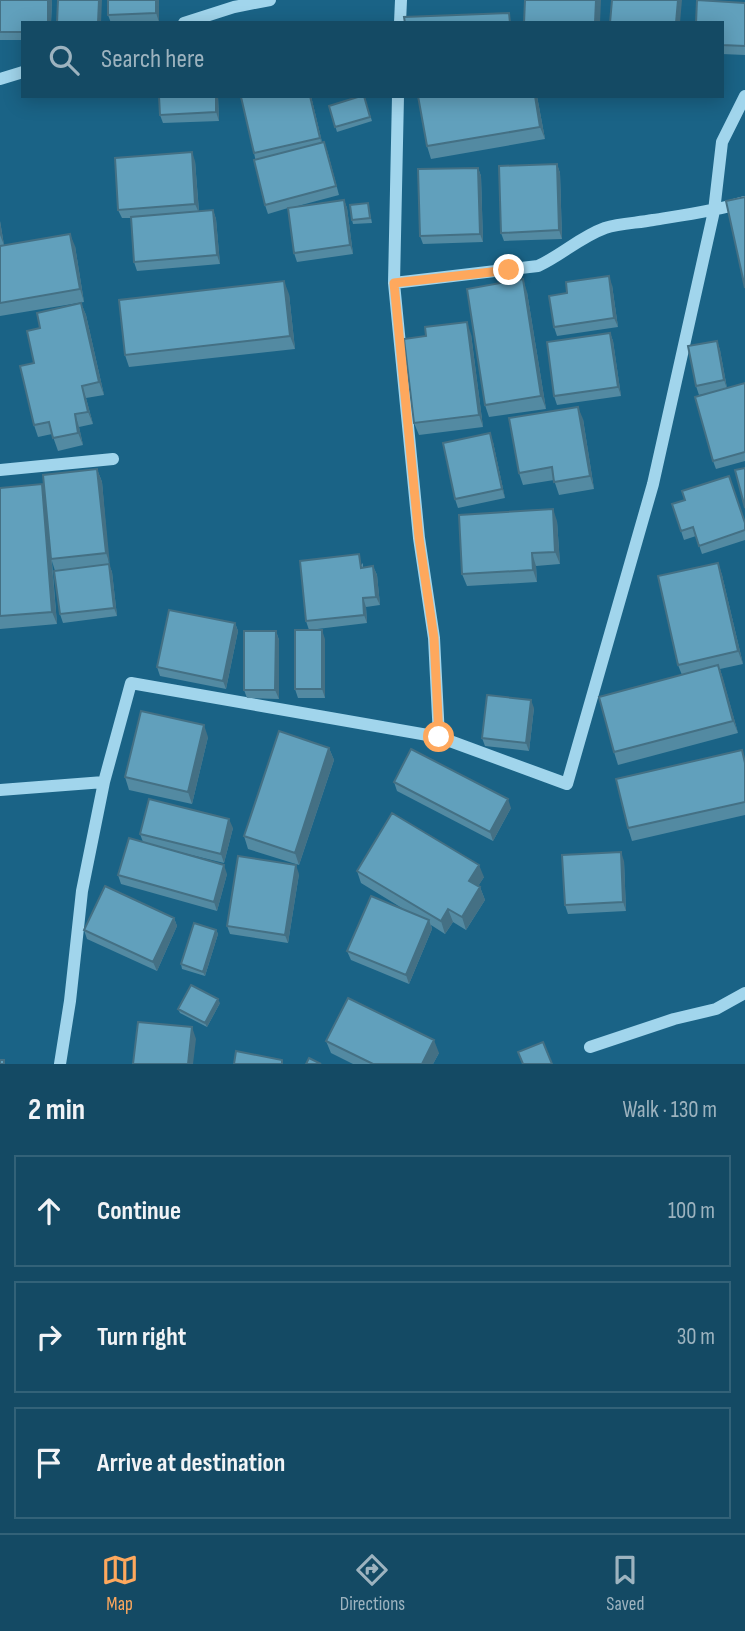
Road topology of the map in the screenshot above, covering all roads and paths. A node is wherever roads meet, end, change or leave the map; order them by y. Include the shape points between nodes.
1 (271, 0) edge
2 (401, 0) edge
3 (190, 21) edge
4 (400, 21) edge
5 (21, 73) edge
6 (0, 79) edge
7 (745, 96) edge
8 (398, 98) edge
9 (745, 202) edge
10 (714, 211) junction
11 (394, 283) junction
12 (113, 459) dead end
13 (0, 470) edge
14 (439, 737) junction
15 (104, 782) junction
16 (0, 790) edge
17 (745, 993) edge
18 (590, 1047) dead end
19 (60, 1064) edge

1 - 3 street
2 - 4 street
5 - 6 street
7 - 10 street via 722,142
8 - 11 street
9 - 10 street
10 - 11 street via 608,227 538,266
10 - 14 street via 653,484 566,783
11 - 14 street via 419,538 434,638
12 - 13 street
14 - 15 street via 131,683
15 - 16 street
15 - 19 street via 82,891
17 - 18 street via 716,1009

